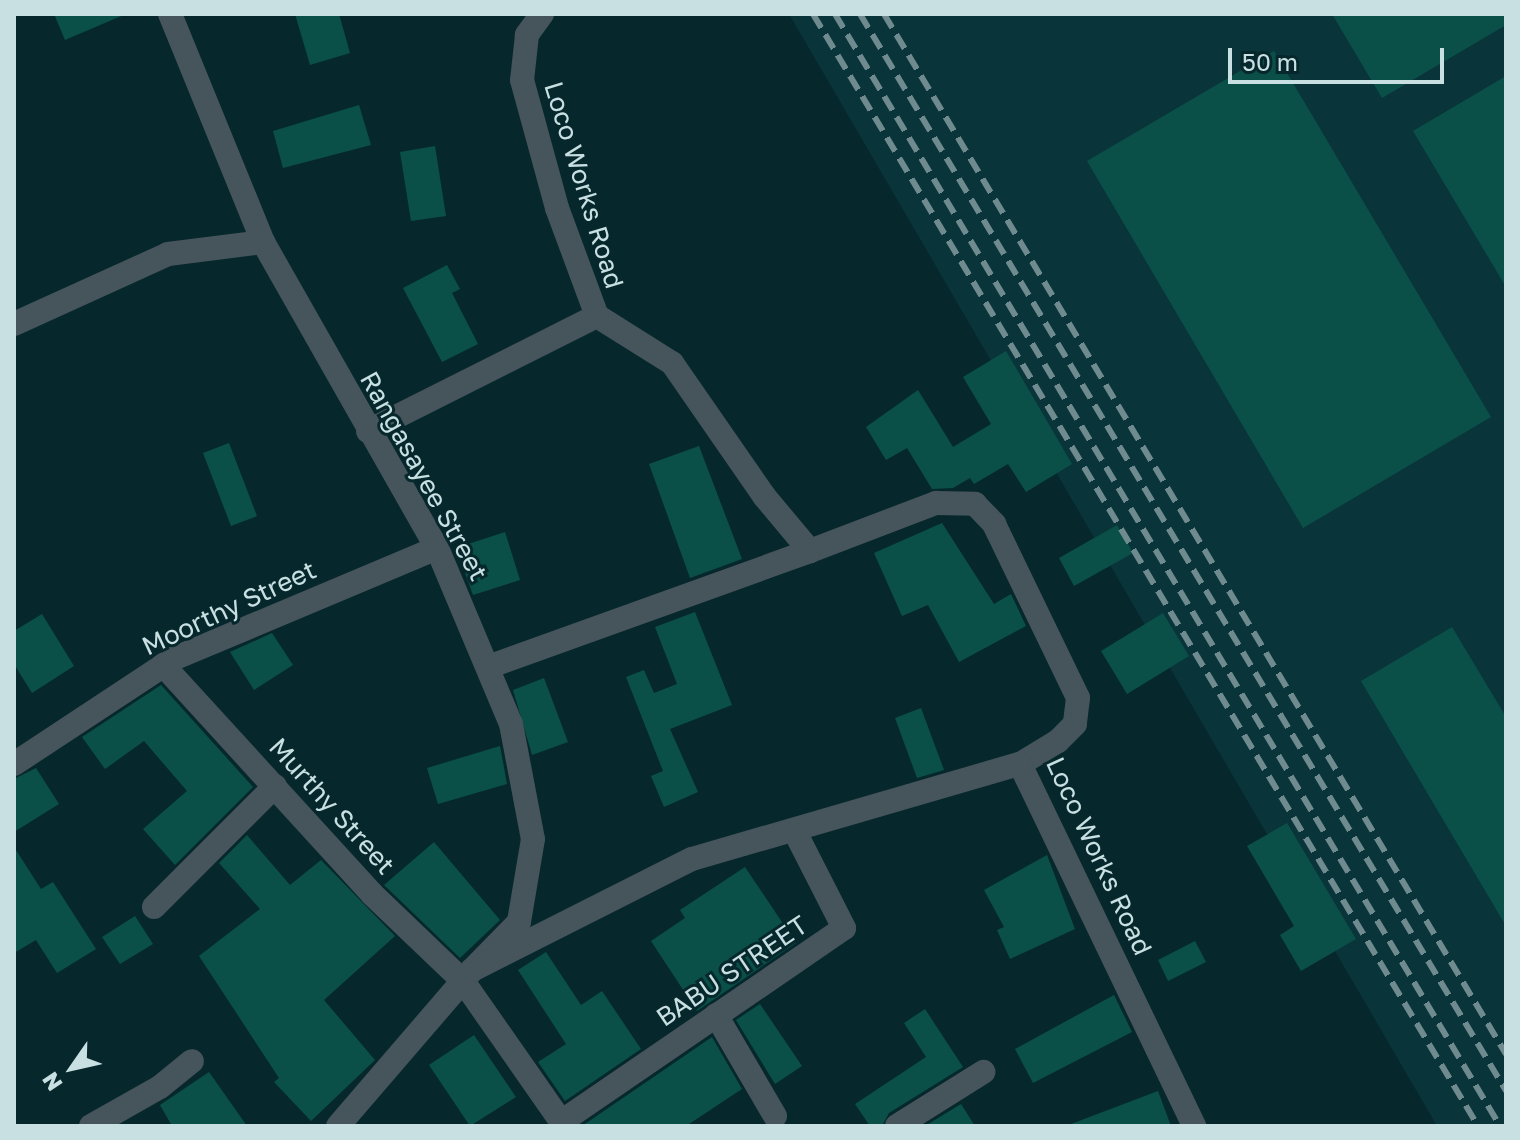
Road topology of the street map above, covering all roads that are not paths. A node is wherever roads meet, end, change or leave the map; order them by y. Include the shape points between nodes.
1 (170, 14) edge
2 (542, 14) edge
3 (263, 242) junction
4 (597, 316) junction
5 (14, 324) edge
6 (368, 431) junction
7 (437, 548) junction
8 (810, 551) junction
9 (163, 665) junction
10 (488, 667) junction
11 (14, 764) edge
12 (1020, 764) junction
13 (275, 786) junction
14 (794, 830) junction
15 (154, 907) dead end
16 (468, 975) junction
17 (716, 1015) junction
18 (192, 1061) dead end
19 (983, 1072) dead end
20 (775, 1116) dead end
21 (562, 1124) edge
22 (91, 1126) edge
23 (338, 1126) edge
24 (897, 1126) edge
25 (1194, 1126) edge

1 - 3 street, Rangasayee Street
2 - 4 street, Loco Works Road via 527,35 522,80 557,208
3 - 5 street via 168,254
3 - 6 street, Rangasayee Street
4 - 6 street
4 - 8 street, Loco Works Road via 672,363 764,496
6 - 7 street, Rangasayee Street
7 - 9 street, Moorthy Street
7 - 10 street, Rangasayee Street
8 - 10 street
8 - 12 street, Loco Works Road via 936,503 975,504 994,524 1078,698 1075,724
9 - 11 street, Moorthy Street
9 - 13 street, Murthy Street
10 - 16 street, Rangasayee Street via 511,724 533,839 519,922
12 - 14 street
12 - 25 street, Loco Works Road
13 - 15 street
13 - 16 street, Murthy Street via 372,894
14 - 16 street via 692,859
14 - 17 street, BABU STREET via 844,928
16 - 21 street, Murthy Street
16 - 23 street, Rangasayee Street
17 - 20 street
17 - 21 street, BABU STREET
18 - 22 street via 160,1087
19 - 24 street

